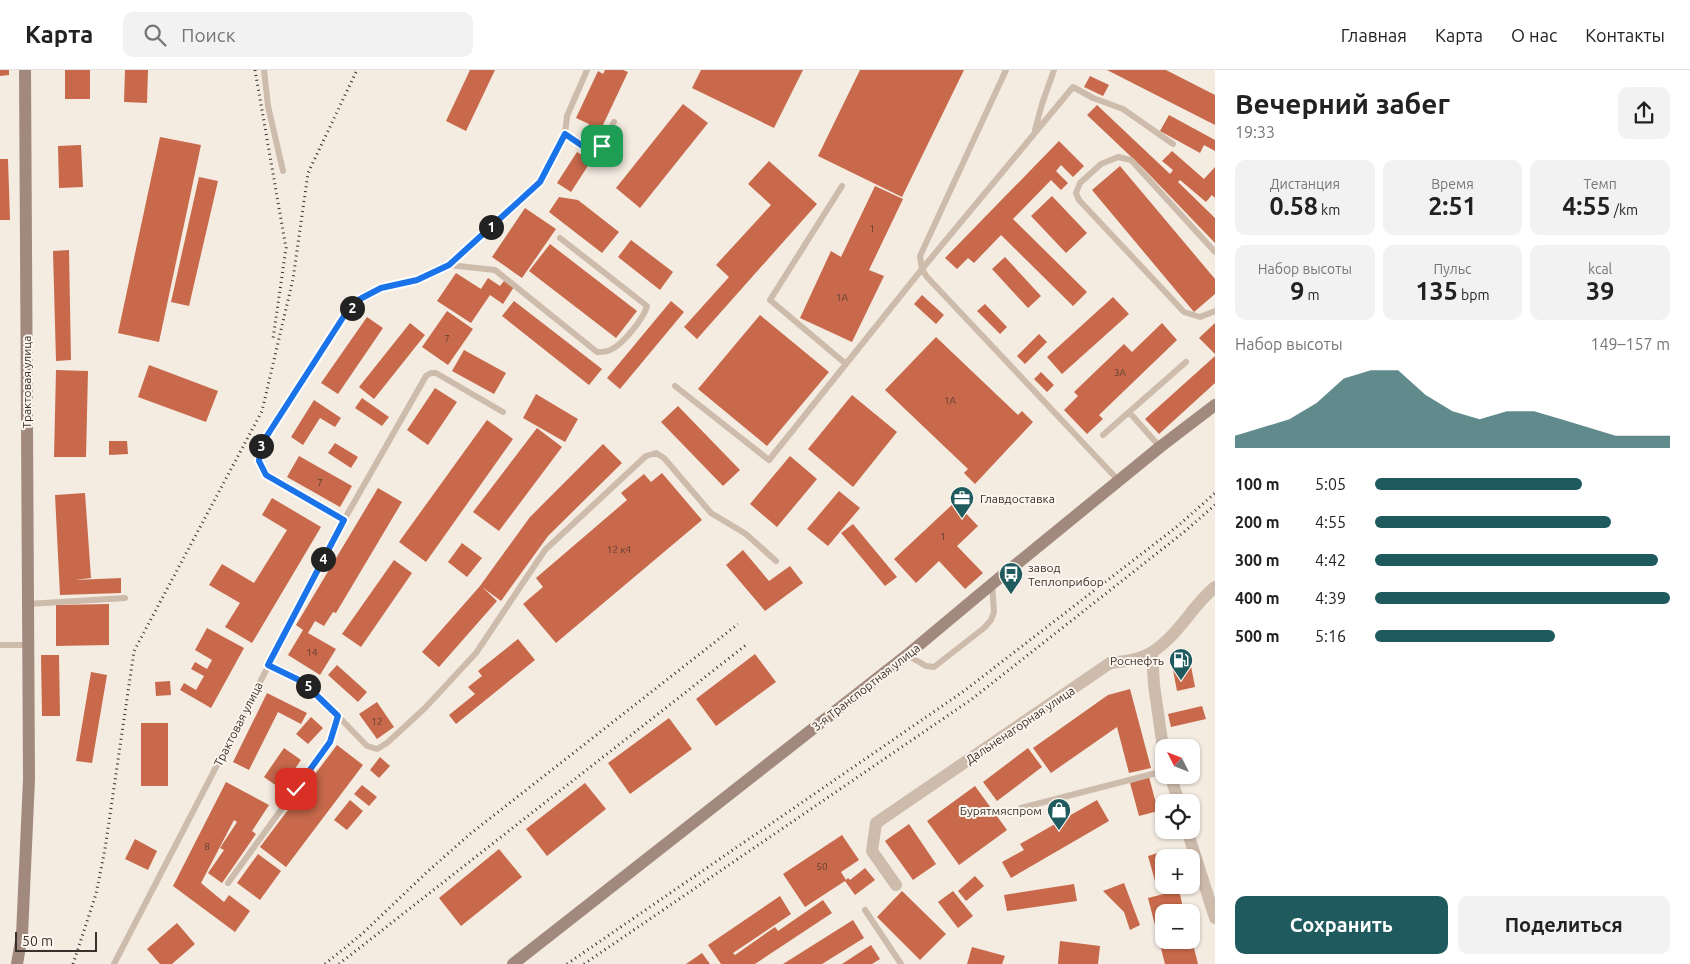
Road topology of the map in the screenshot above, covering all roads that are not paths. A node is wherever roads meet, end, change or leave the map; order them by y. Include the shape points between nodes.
1 (25, 70) edge
2 (264, 70) edge
3 (587, 70) edge
4 (1006, 70) edge
5 (1054, 70) edge
6 (614, 122) dead end
7 (565, 134) junction
8 (1034, 134) junction
9 (1173, 144) dead end
10 (283, 171) dead end
11 (842, 186) dead end
12 (560, 238) dead end
13 (1215, 252) edge
14 (449, 265) junction
15 (922, 269) junction
16 (1215, 311) edge
17 (1186, 362) dead end
18 (846, 364) junction
19 (675, 386) dead end
20 (1215, 404) edge
21 (503, 412) dead end
22 (1129, 412) junction
23 (1103, 435) dead end
24 (1160, 447) junction
25 (1119, 481) junction
26 (344, 520) junction
27 (776, 561) dead end
28 (992, 584) junction
29 (1215, 588) edge
30 (125, 598) dead end
31 (28, 604) junction
32 (0, 645) edge
33 (28, 645) junction
34 (1152, 653) junction
35 (907, 655) junction
36 (268, 665) junction
37 (338, 716) junction
38 (1162, 739) edge
39 (1155, 774) edge
40 (1021, 808) dead end
41 (1190, 839) edge
42 (228, 883) dead end
43 (896, 885) dead end
44 (865, 910) dead end
45 (1215, 918) edge
46 (17, 964) edge
47 (114, 964) edge
48 (513, 964) edge
49 (901, 964) edge

1 - 31 street, Трактовая улица
2 - 10 lane via 268,106
3 - 7 lane via 567,116
4 - 15 lane via 920,256
5 - 8 lane
6 - 7 lane via 597,151 590,151
7 - 14 lane via 540,182
8 - 9 lane via 1073,87 1123,109
8 - 15 lane
11 - 18 lane via 770,300
12 - 14 lane via 647,306 615,348 597,352 495,270
13 - 16 lane via 1131,160 1118,157 1101,164 1080,183 1076,193 1079,200 1184,312 1200,317
14 - 26 lane via 417,280 381,288 360,299 344,316 261,445 259,461 266,475
15 - 18 lane
15 - 25 lane
17 - 22 lane
18 - 19 lane via 768,460
20 - 24 street, 3-я Транспортная улица
21 - 26 lane, Трактовая улица via 436,373 426,376
22 - 23 lane
22 - 24 lane
24 - 25 street, 3-я Транспортная улица
25 - 28 street, 3-я Транспортная улица
26 - 36 lane, Трактовая улица
27 - 37 lane via 746,534 711,513 664,458 656,453 646,456 544,550 476,653 387,743 377,749 367,746
28 - 35 street, 3-я Транспортная улица
28 - 35 lane via 994,612 984,628 934,667
29 - 34 street, Дальненагорная улица via 1201,598 1178,629
30 - 31 lane
31 - 33 street, Трактовая улица
32 - 33 lane
33 - 46 street, Трактовая улица via 29,779 22,936
34 - 38 street
34 - 43 street, Дальненагорная улица via 1110,663 876,823 872,851
35 - 48 street, 3-я Транспортная улица
36 - 37 lane via 303,682
36 - 47 lane, Трактовая улица
37 - 42 lane via 330,742
39 - 40 lane
41 - 45 street
44 - 49 lane

